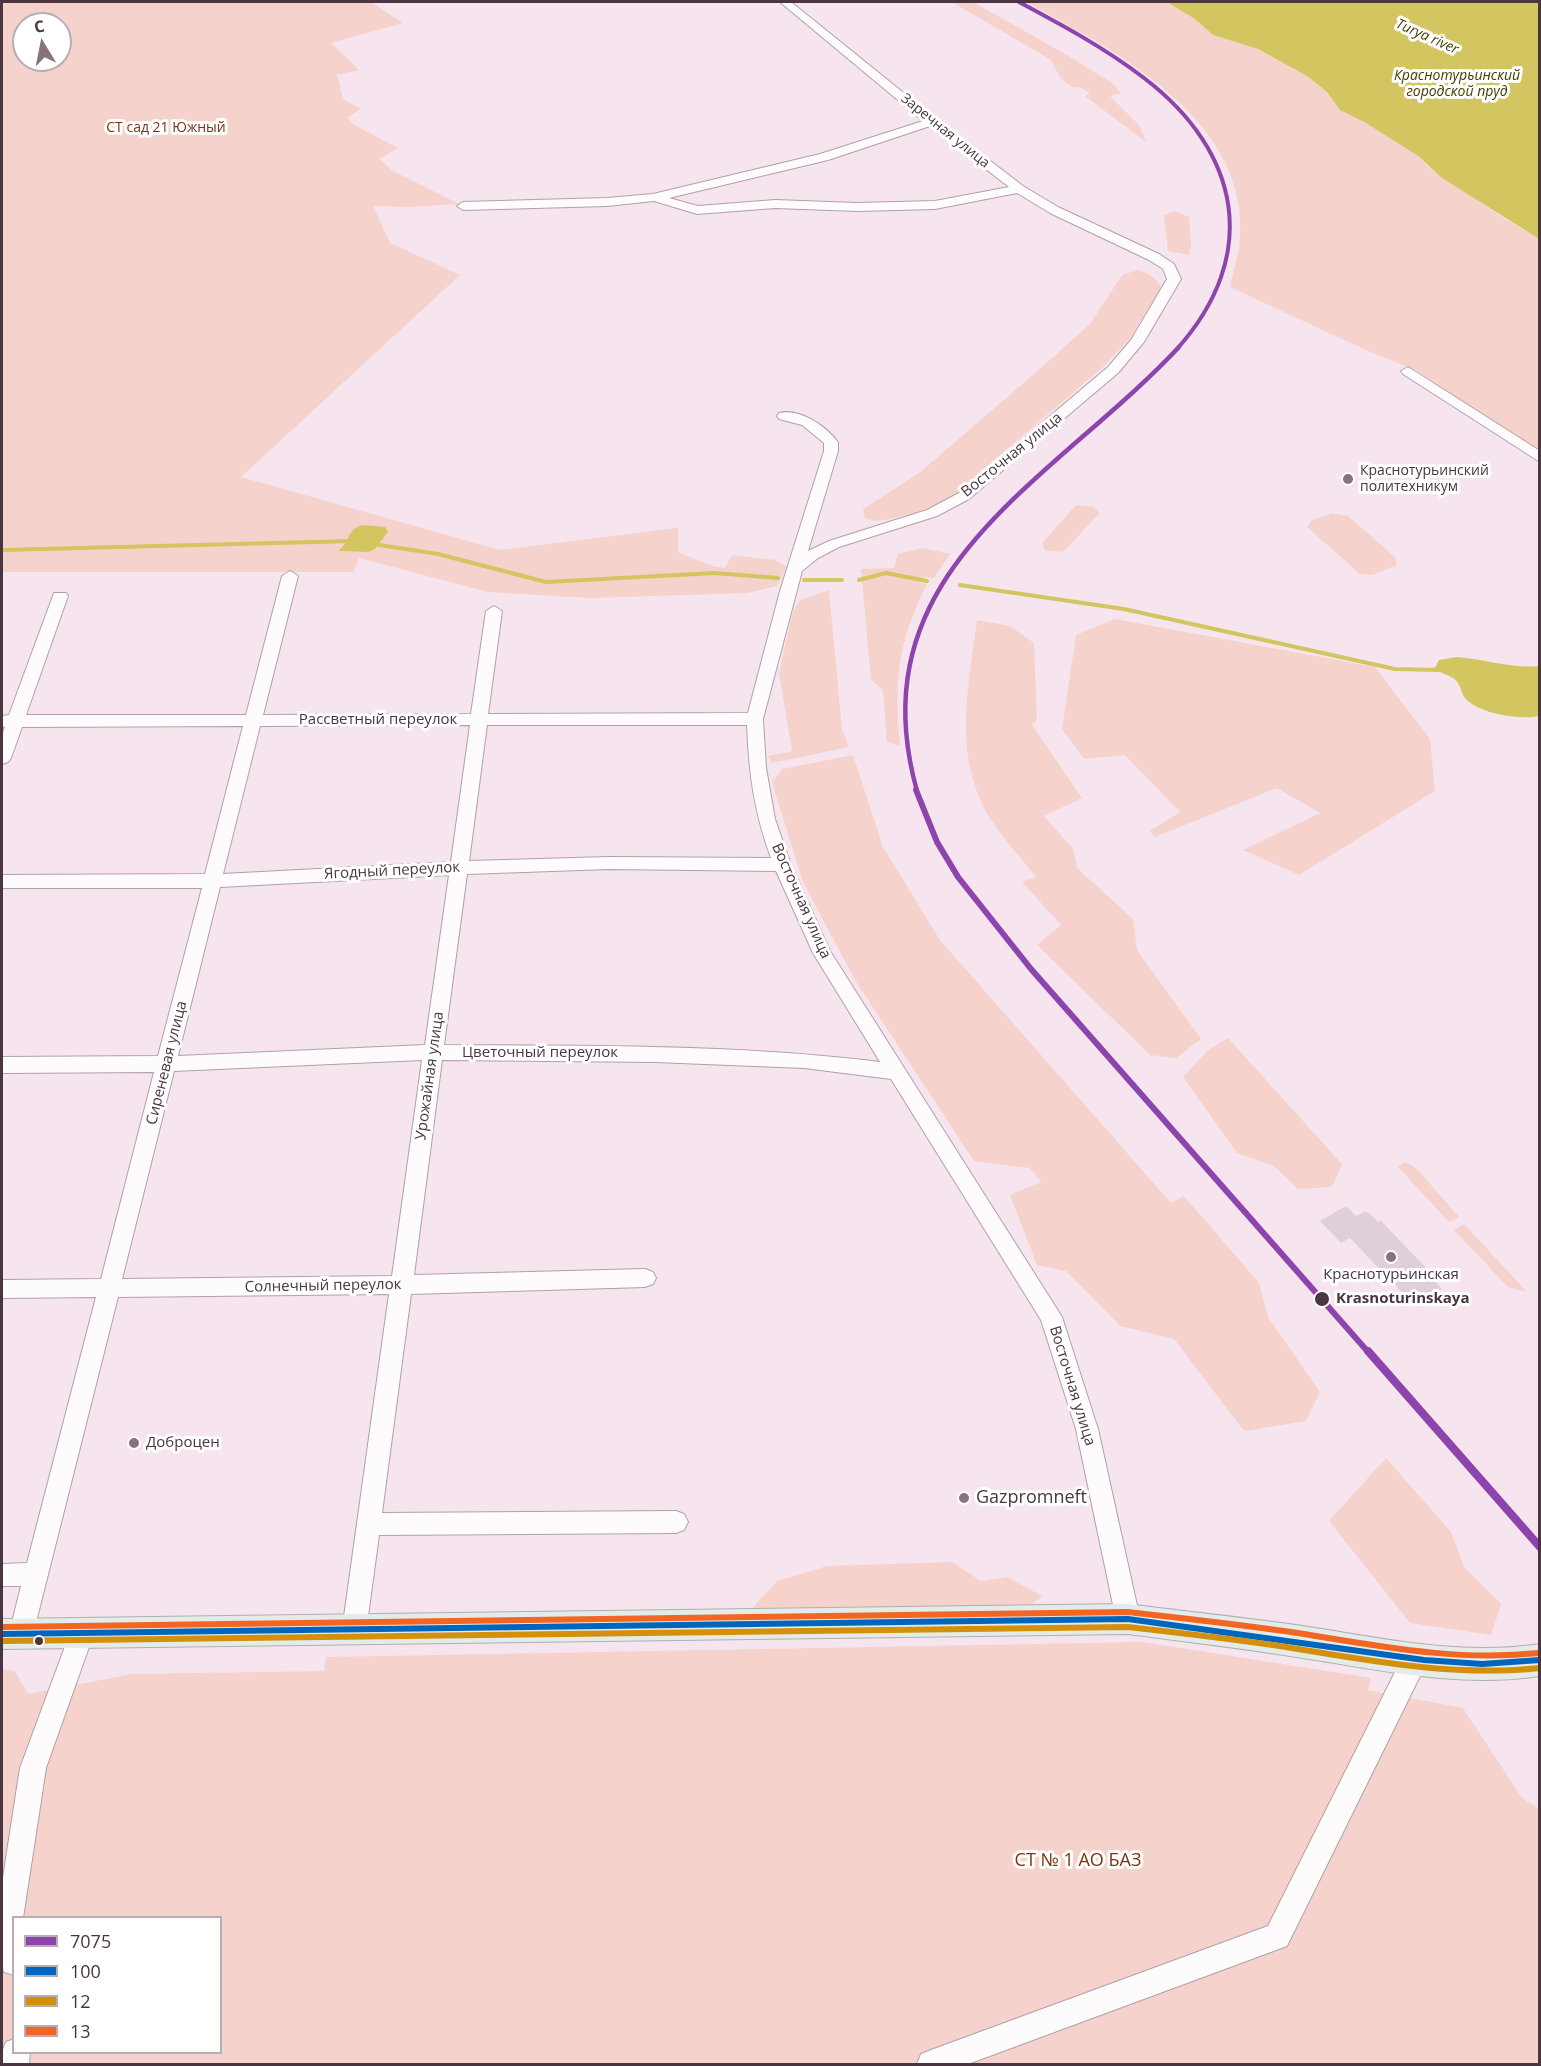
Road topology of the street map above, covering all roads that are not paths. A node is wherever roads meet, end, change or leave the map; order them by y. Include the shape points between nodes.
1 (785, 2) edge
2 (932, 122) junction
3 (1019, 189) junction
4 (653, 198) junction
5 (463, 206) dead end
6 (1119, 241) joint
7 (1408, 371) dead end
8 (784, 416) dead end
9 (1539, 458) edge
10 (796, 568) junction
11 (290, 576) dead end
12 (60, 596) dead end
13 (494, 611) dead end
14 (755, 719) junction
15 (254, 720) junction
16 (479, 720) junction
17 (8, 721) edge
18 (2, 758) edge
19 (782, 865) junction
20 (459, 868) junction
21 (2, 881) edge
22 (213, 881) junction
23 (434, 1052) junction
24 (166, 1064) junction
25 (2, 1065) edge
26 (898, 1072) junction
27 (645, 1278) dead end
28 (401, 1285) junction
29 (109, 1288) junction
30 (2, 1289) edge
31 (676, 1522) dead end
32 (367, 1533) junction
33 (37, 1574) junction
34 (2, 1575) edge
35 (1128, 1619) junction
36 (354, 1631) junction
37 (82, 1633) junction
38 (11, 1634) edge
39 (1539, 1660) edge
40 (1413, 1661) junction
41 (12, 1946) edge
42 (931, 2064) edge

1 - 2 street, Заречная улица
2 - 3 street, Заречная улица
2 - 4 street via 824,157
3 - 4 street via 935,205 857,207 776,204 697,210
3 - 6 street, Заречная улица
4 - 5 street
6 - 10 street, Восточная улица via 1169,267 1174,279 1137,342 1113,370 964,495 923,516 834,544
7 - 9 street
8 - 10 street via 807,422 831,442 829,461
10 - 14 street, Восточная улица
11 - 15 street, Сиреневая улица
12 - 17 street
13 - 16 street, Урожайная улица
14 - 16 street, Рассветный переулок
14 - 19 street, Восточная улица via 766,819
15 - 16 street, Рассветный переулок
15 - 17 street, Рассветный переулок
15 - 22 street, Сиреневая улица
16 - 20 street, Урожайная улица
17 - 18 street
19 - 20 street, Ягодный переулок via 609,863
19 - 26 street, Восточная улица via 822,953
20 - 22 street, Ягодный переулок
20 - 23 street, Урожайная улица
21 - 22 street, Ягодный переулок
22 - 24 street, Сиреневая улица
23 - 24 street, Цветочный переулок
23 - 26 street, Цветочный переулок via 770,1058
23 - 28 street, Урожайная улица
24 - 25 street, Цветочный переулок
24 - 29 street, Сиреневая улица
26 - 35 street, Восточная улица via 1051,1317 1087,1429
27 - 28 street, Солнечный переулок
28 - 29 street, Солнечный переулок
28 - 32 street, Урожайная улица
29 - 30 street, Солнечный переулок
29 - 33 street, Сиреневая улица
31 - 32 street
32 - 36 street, Урожайная улица
33 - 34 street
33 - 38 street, Сиреневая улица
35 - 36 main road
35 - 40 main road
36 - 37 main road
37 - 38 main road
37 - 41 street via 33,1768 9,1921
39 - 40 main road via 1490,1667
40 - 42 street via 1277,1936

